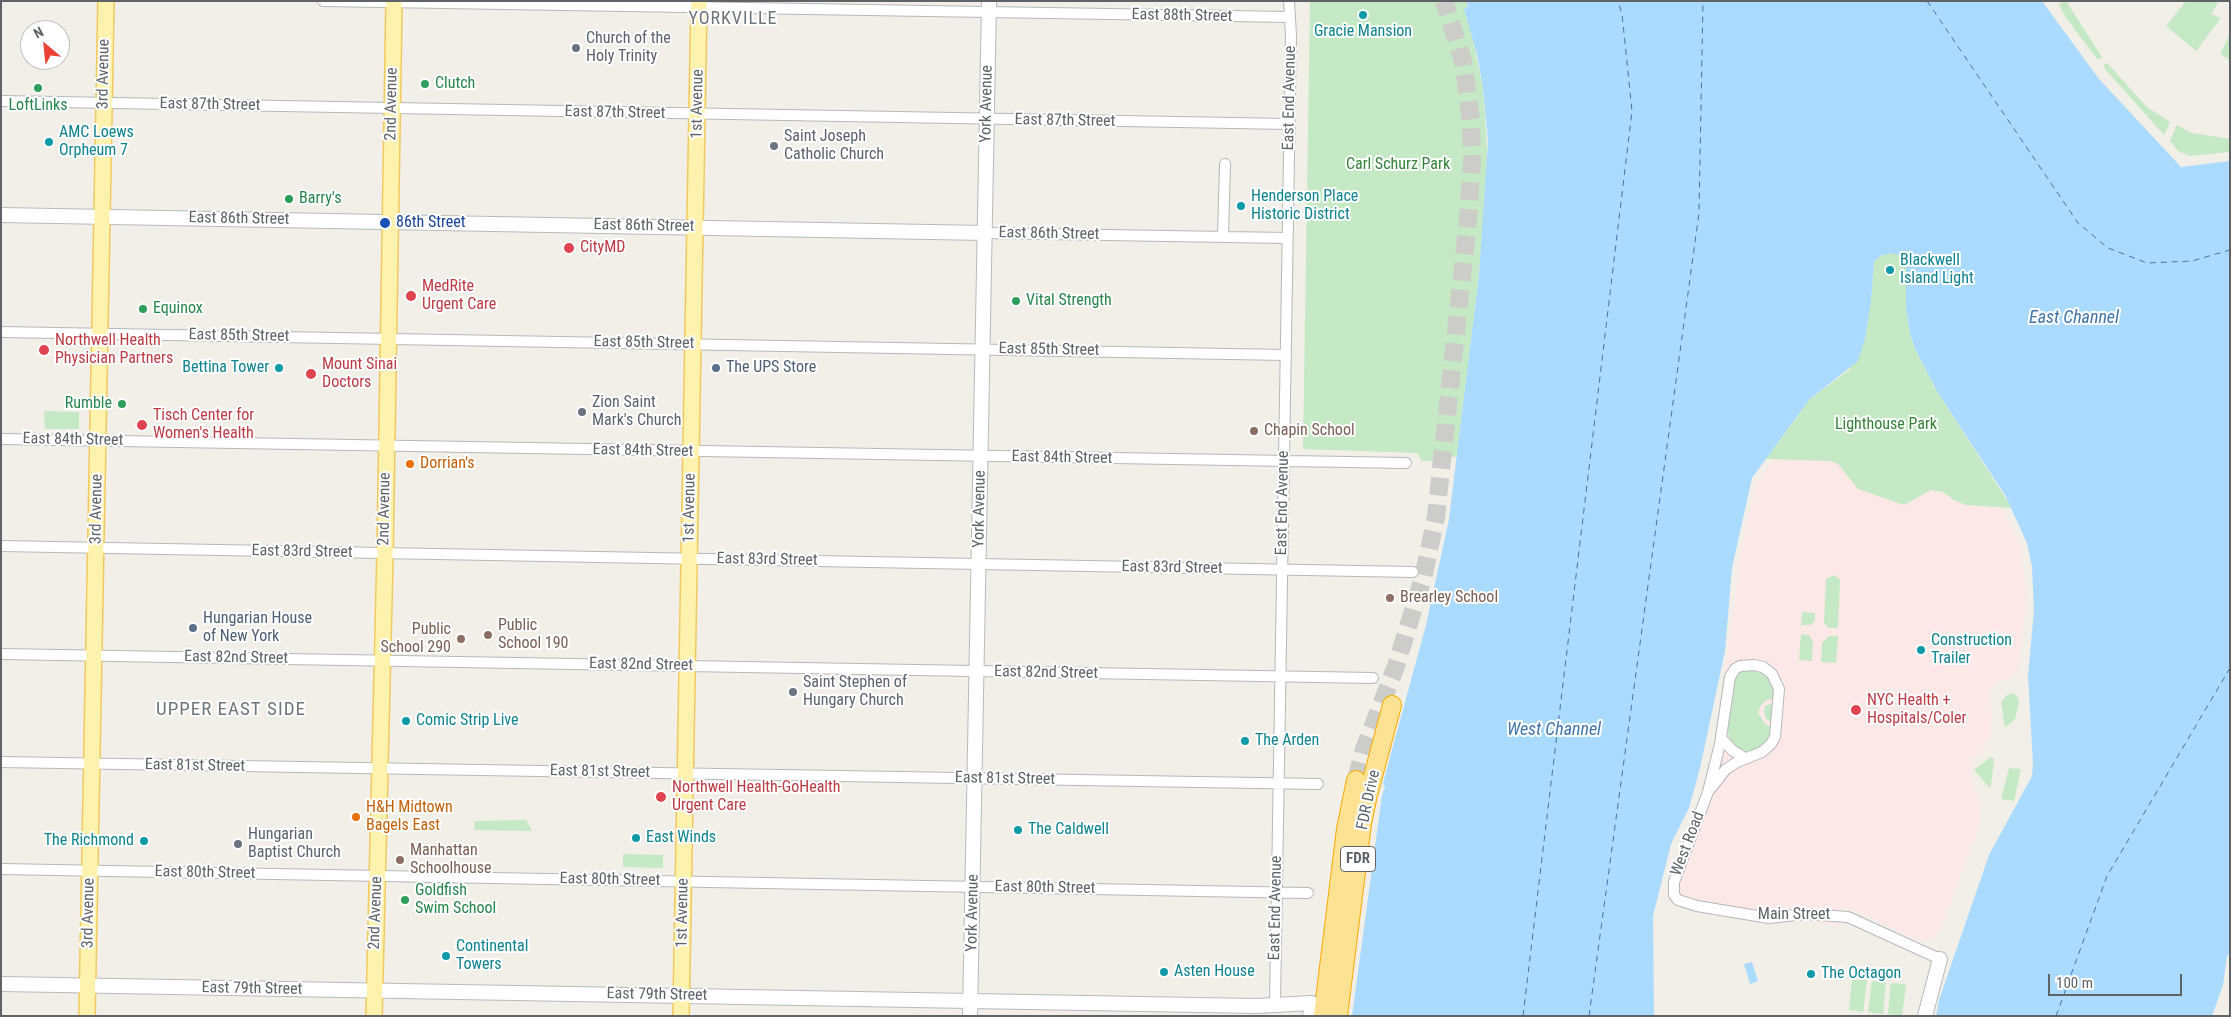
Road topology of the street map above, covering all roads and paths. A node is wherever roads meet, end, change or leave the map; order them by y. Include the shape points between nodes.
1 (106, 1) edge
2 (323, 1) edge
3 (1289, 1) edge
4 (394, 2) edge
5 (699, 5) edge
6 (989, 7) edge
7 (1290, 17) junction
8 (1, 101) edge
9 (104, 103) junction
10 (392, 109) junction
11 (697, 114) junction
12 (987, 120) junction
13 (1289, 124) junction
14 (1225, 164) dead end
15 (1, 215) edge
16 (102, 217) junction
17 (390, 222) junction
18 (695, 227) junction
19 (985, 233) junction
20 (1223, 237) junction
21 (1287, 238) junction
22 (1, 332) edge
23 (100, 333) junction
24 (388, 338) junction
25 (693, 344) junction
26 (983, 349) junction
27 (1286, 355) junction
28 (1, 439) edge
29 (98, 441) junction
30 (386, 446) junction
31 (692, 452) junction
32 (981, 456) junction
33 (1284, 461) junction
34 (1406, 463) dead end
35 (1, 546) edge
36 (96, 548) junction
37 (385, 554) junction
38 (689, 559) junction
39 (979, 564) junction
40 (1282, 569) junction
41 (1413, 572) dead end
42 (1, 654) edge
43 (94, 656) junction
44 (382, 661) junction
45 (687, 666) junction
46 (977, 671) junction
47 (1280, 677) junction
48 (1373, 678) dead end
49 (1392, 705) dead end
50 (1721, 738) junction
51 (1745, 758) junction
52 (1, 762) edge
53 (92, 765) junction
54 (379, 768) junction
55 (686, 774) junction
56 (975, 779) junction
57 (1356, 780) tunnel mouth
58 (1278, 784) junction
59 (1318, 784) dead end
60 (1708, 792) junction
61 (1, 869) edge
62 (90, 870) junction
63 (377, 877) junction
64 (684, 880) junction
65 (973, 886) junction
66 (1276, 893) junction
67 (1308, 893) dead end
68 (1674, 895) joint
69 (1940, 959) joint
70 (1, 984) edge
71 (88, 986) junction
72 (374, 990) junction
73 (682, 996) junction
74 (970, 1001) junction
75 (1275, 1004) junction
76 (1315, 1011) edge
77 (87, 1016) edge
78 (374, 1016) edge
79 (682, 1016) edge
80 (970, 1016) edge
81 (1338, 1016) edge
82 (1925, 1016) edge

1 - 9 main road, 3rd Avenue
2 - 4 street, East 88th Street
3 - 7 street, East End Avenue
4 - 5 street, East 88th Street
4 - 10 main road, 2nd Avenue
5 - 6 street, East 88th Street
5 - 11 main road, 1st Avenue
6 - 7 street, East 88th Street
6 - 12 main road, York Avenue
7 - 13 street, East End Avenue
8 - 9 street, East 87th Street
9 - 10 street, East 87th Street
9 - 16 main road, 3rd Avenue
10 - 11 street, East 87th Street
10 - 17 main road, 2nd Avenue
11 - 12 street, East 87th Street
11 - 18 main road, 1st Avenue
12 - 13 street, East 87th Street
12 - 19 main road, York Avenue
13 - 21 street, East End Avenue
14 - 20 street
15 - 16 main road, East 86th Street
16 - 17 main road, East 86th Street
16 - 23 main road, 3rd Avenue
17 - 18 main road, East 86th Street
17 - 24 main road, 2nd Avenue
18 - 19 main road, East 86th Street
18 - 25 main road, 1st Avenue
19 - 20 street, East 86th Street
19 - 26 main road, York Avenue
20 - 21 street, East 86th Street
21 - 27 street, East End Avenue
22 - 23 street, East 85th Street
23 - 24 street, East 85th Street
23 - 29 main road, 3rd Avenue
24 - 25 street, East 85th Street
24 - 30 main road, 2nd Avenue
25 - 26 street, East 85th Street
25 - 31 main road, 1st Avenue
26 - 27 street, East 85th Street
26 - 32 main road, York Avenue
27 - 33 street, East End Avenue
28 - 29 street, East 84th Street
29 - 30 street, East 84th Street
29 - 36 main road, 3rd Avenue
30 - 31 street, East 84th Street
30 - 37 main road, 2nd Avenue
31 - 32 street, East 84th Street
31 - 38 main road, 1st Avenue
32 - 33 street, East 84th Street
32 - 39 main road, York Avenue
33 - 34 street, East 84th Street
33 - 40 street, East End Avenue
35 - 36 street, East 83rd Street
36 - 37 street, East 83rd Street
36 - 43 main road, 3rd Avenue
37 - 38 street, East 83rd Street
37 - 44 main road, 2nd Avenue
38 - 39 street, East 83rd Street
38 - 45 main road, 1st Avenue
39 - 40 street, East 83rd Street
39 - 46 main road, York Avenue
40 - 41 street, East 83rd Street
40 - 47 street, East End Avenue
42 - 43 street, East 82nd Street
43 - 44 street, East 82nd Street
43 - 53 main road, 3rd Avenue
44 - 45 street, East 82nd Street
44 - 54 main road, 2nd Avenue
45 - 46 street, East 82nd Street
45 - 55 main road, 1st Avenue
46 - 47 street, East 82nd Street
46 - 56 main road, York Avenue
47 - 48 street, East 82nd Street
47 - 58 street, East End Avenue
49 - 81 highway, FDR Drive / FDR via 1362,824
50 - 51 street
50 - 51 street, West Road via 1730,677 1740,666 1754,664 1764,667 1772,674 1778,687 1777,730 1768,747
50 - 60 street, West Road
51 - 60 street, West Road via 1721,774
52 - 53 street, East 81st Street
53 - 54 street, East 81st Street
53 - 62 main road, 3rd Avenue
54 - 55 street, East 81st Street
54 - 63 main road, 2nd Avenue
55 - 56 street, East 81st Street
55 - 64 main road, 1st Avenue
56 - 58 street, East 81st Street
56 - 65 main road, York Avenue
57 - 76 highway, FDR Drive / FDR
58 - 59 street, East 81st Street
58 - 66 street, East End Avenue
60 - 68 street, West Road via 1674,882
61 - 62 street, East 80th Street
62 - 63 street, East 80th Street
62 - 71 main road, 3rd Avenue
63 - 64 street, East 80th Street
63 - 72 main road, 2nd Avenue
64 - 65 street, East 80th Street
64 - 73 main road, 1st Avenue
65 - 66 street, East 80th Street
65 - 74 main road, York Avenue
66 - 67 street, East 80th Street
66 - 75 street, East End Avenue
68 - 69 street, Main Street via 1678,900 1697,906 1769,918 1805,914 1848,916
69 - 82 main road, Main Street
70 - 71 main road, East 79th Street
71 - 72 main road, East 79th Street
71 - 77 main road, 3rd Avenue
72 - 73 main road, East 79th Street
72 - 78 main road, 2nd Avenue
73 - 74 main road, East 79th Street
73 - 79 main road, 1st Avenue
74 - 75 main road, East 79th Street
74 - 80 main road, York Avenue
75 - 76 main road, East 79th Street

